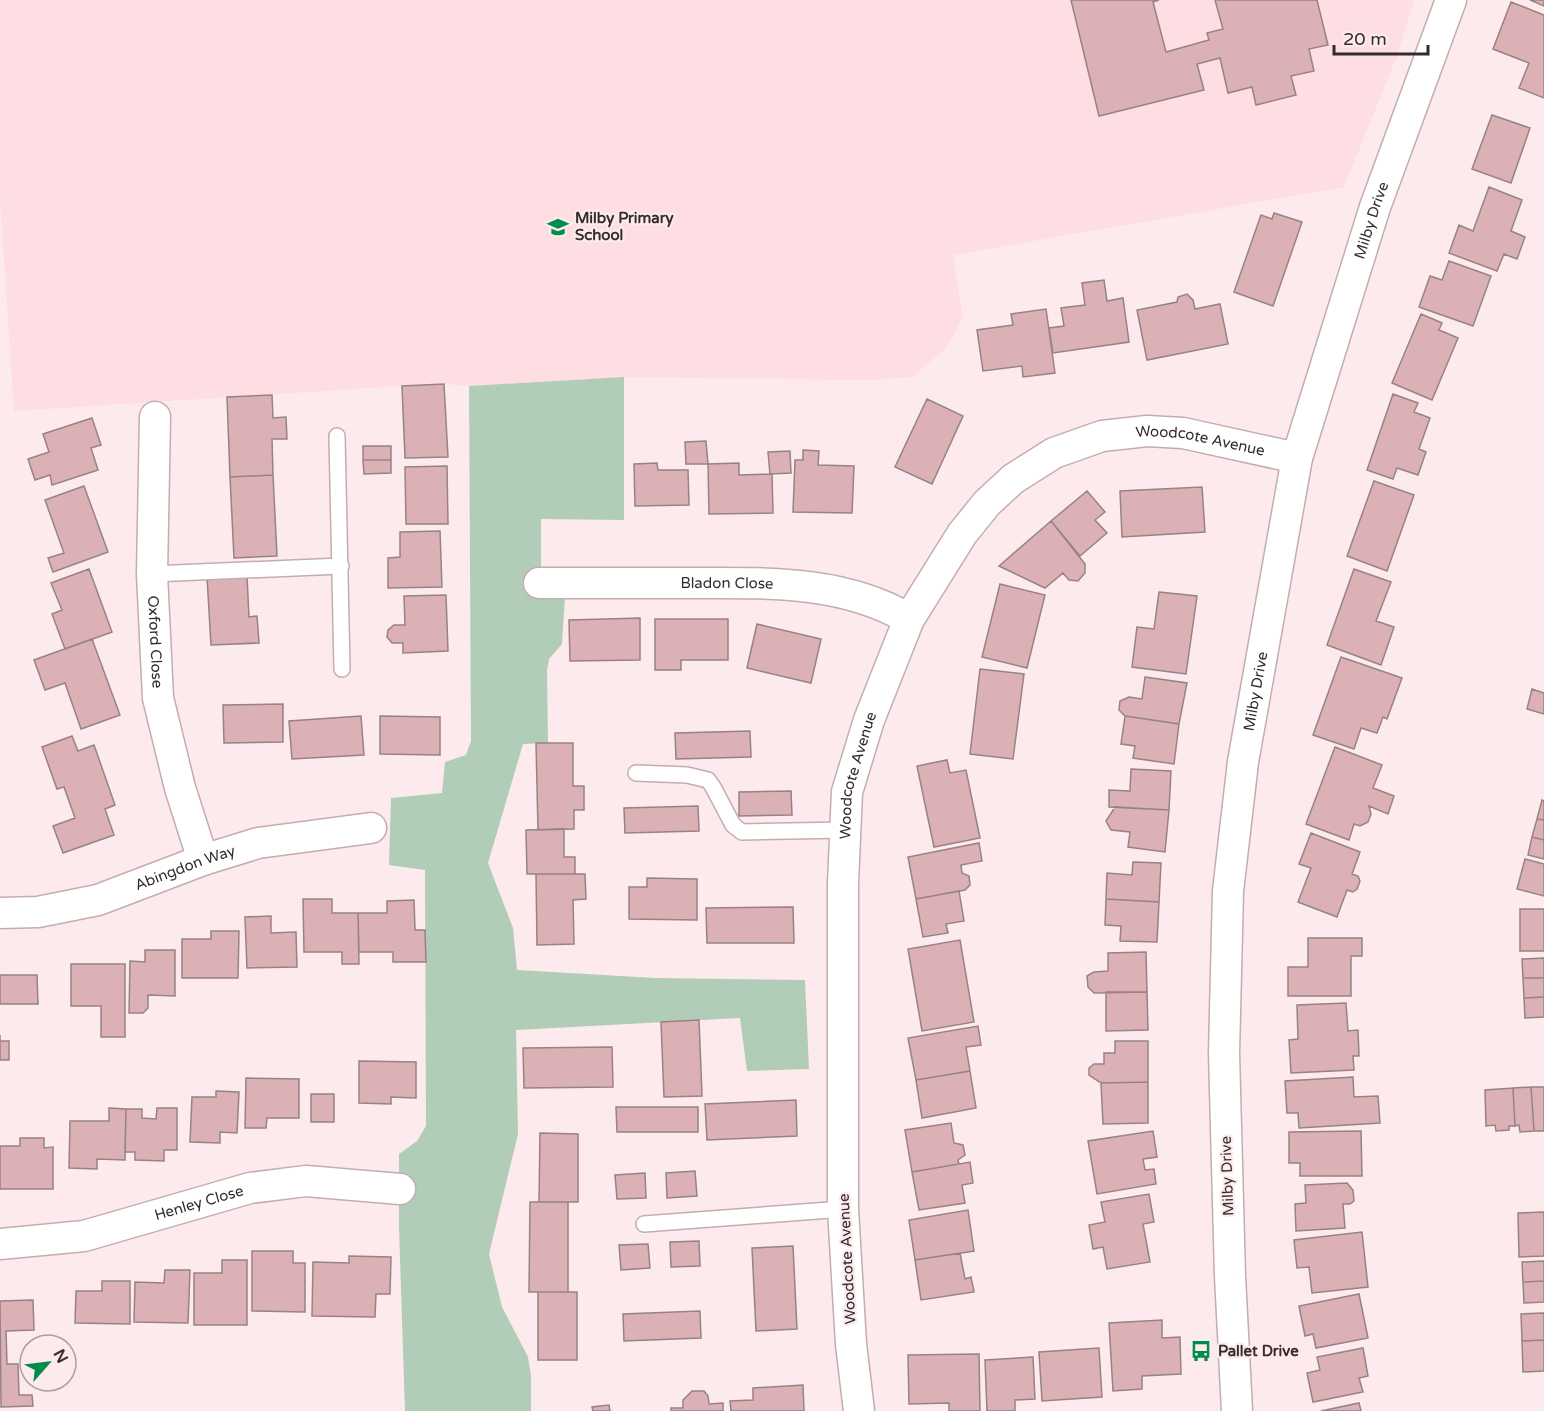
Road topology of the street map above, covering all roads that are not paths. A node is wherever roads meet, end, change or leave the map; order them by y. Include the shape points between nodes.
1 (1451, 0) edge
2 (156, 417) dead end
3 (338, 436) dead end
4 (1297, 458) junction
5 (340, 566) junction
6 (152, 574) junction
7 (539, 583) dead end
8 (909, 619) junction
9 (342, 669) dead end
10 (636, 773) dead end
11 (371, 828) dead end
12 (846, 831) junction
13 (203, 860) junction
14 (0, 913) edge
15 (400, 1190) dead end
16 (843, 1209) junction
17 (644, 1224) dead end
18 (0, 1244) edge
19 (859, 1411) edge
20 (1237, 1411) edge

1 - 4 street, Milby Drive via 1375,207
2 - 6 street, Oxford Close
3 - 5 lane
4 - 8 street, Woodcote Avenue via 1183,433 1147,431 1102,436 1054,453 1012,479 987,503 962,534
4 - 20 street, Milby Drive via 1243,762 1228,891 1224,1053
5 - 6 lane
5 - 9 lane
6 - 13 street, Oxford Close via 158,698
7 - 8 street, Bladon Close via 774,583 849,593
8 - 12 street, Woodcote Avenue via 859,751 847,792
10 - 12 lane via 708,780 733,825 742,831
11 - 13 street, Abingdon Way via 258,843
12 - 16 street, Woodcote Avenue
13 - 14 street, Abingdon Way via 98,900 38,912
15 - 18 street, Henley Close via 306,1180 250,1188 84,1236
16 - 17 lane
16 - 19 street, Woodcote Avenue

